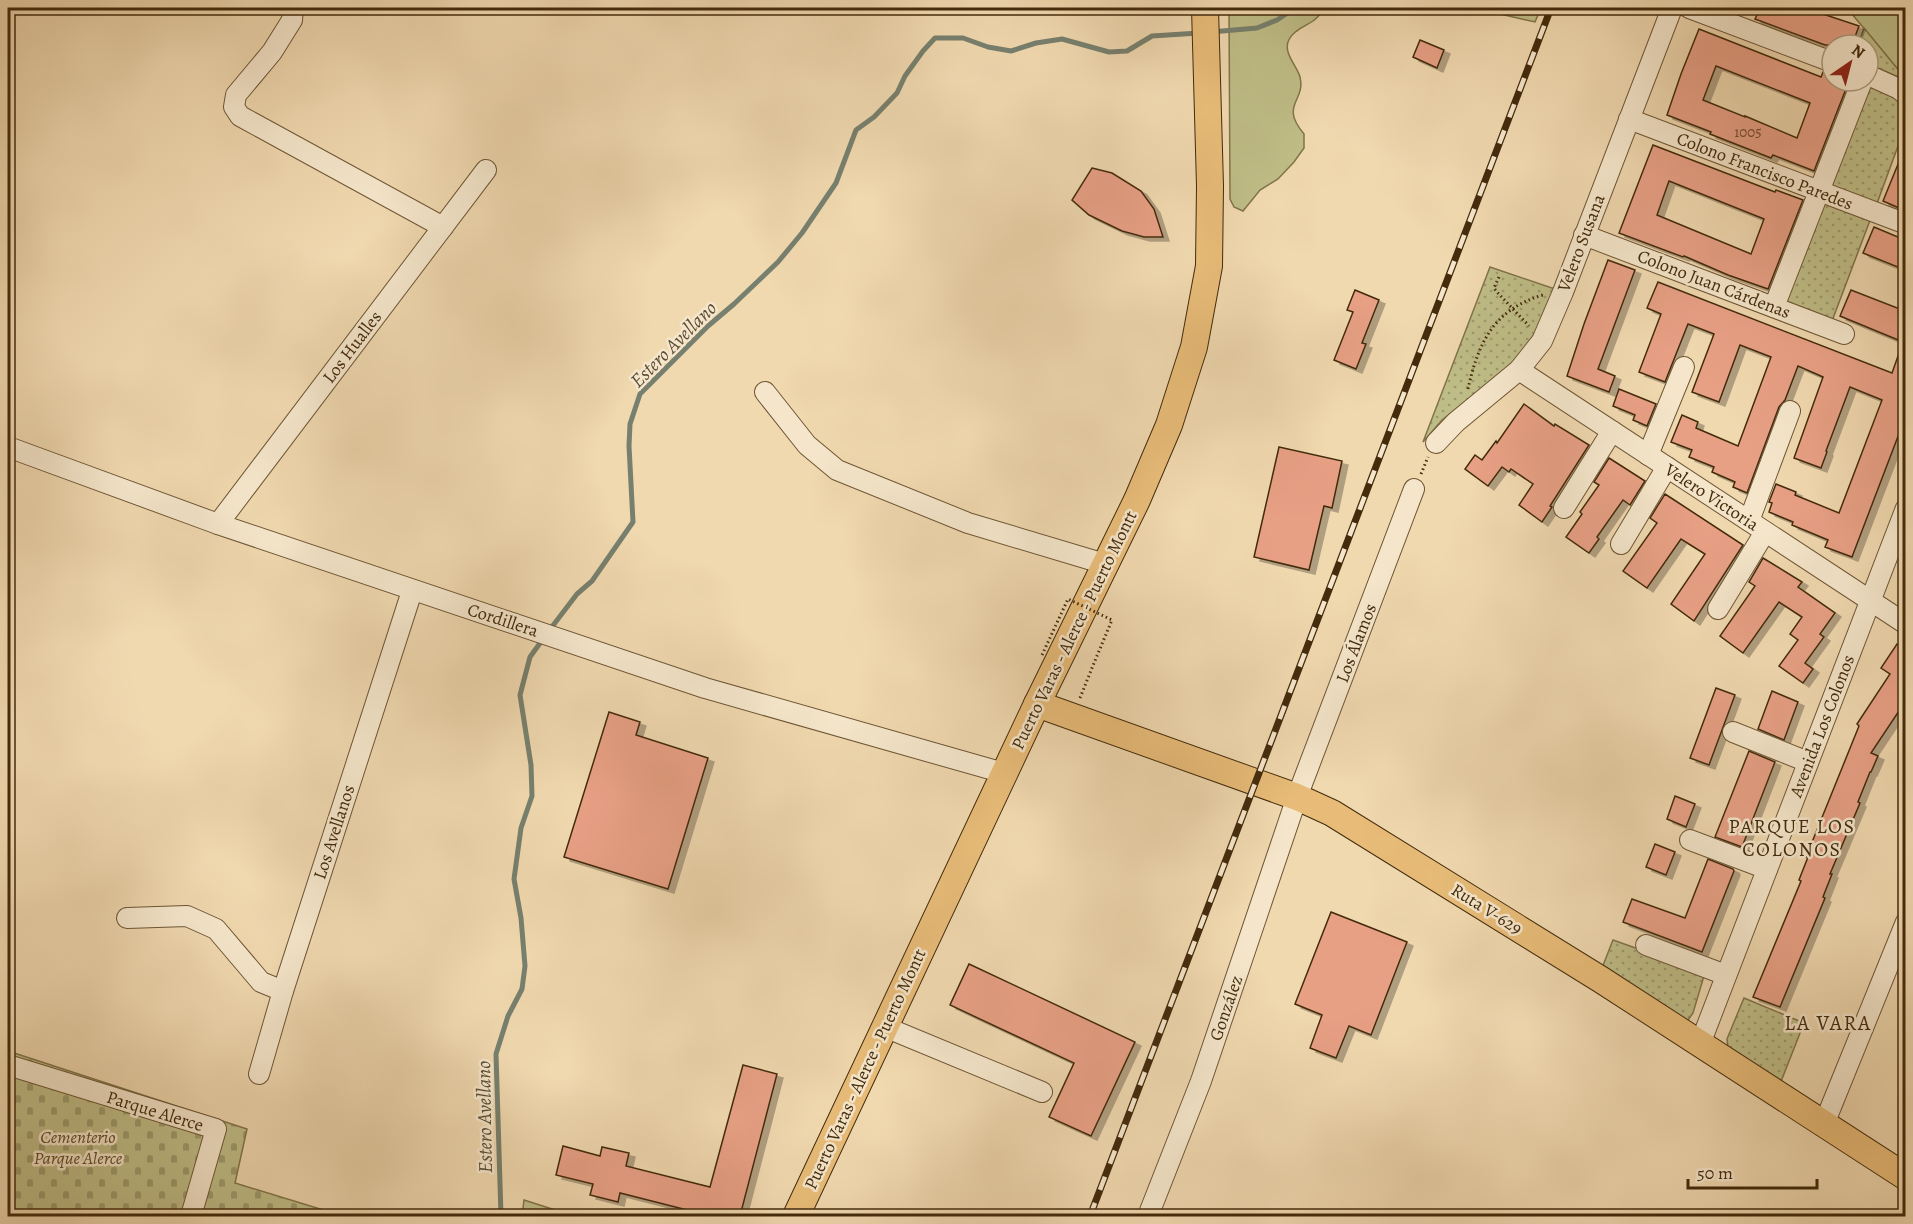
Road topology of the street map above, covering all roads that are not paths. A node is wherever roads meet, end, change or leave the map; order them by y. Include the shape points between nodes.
1 (293, 8) edge
2 (1205, 8) edge
3 (1672, 8) edge
4 (1689, 8) edge
5 (1820, 57) edge
6 (1880, 80) edge
7 (1857, 93) edge
8 (1905, 95) edge
9 (1629, 119) junction
10 (486, 170) dead end
11 (1819, 191) junction
12 (1901, 222) dead end
13 (443, 227) junction
14 (1584, 235) junction
15 (1774, 307) junction
16 (1844, 334) dead end
17 (1683, 367) dead end
18 (1519, 370) junction
19 (765, 392) dead end
20 (1790, 411) dead end
21 (1612, 431) junction
22 (1436, 443) road end
23 (8, 447) edge
24 (1648, 455) junction
25 (1667, 467) junction
26 (1414, 489) road end
27 (1564, 508) dead end
28 (1905, 508) edge
29 (218, 524) junction
30 (1757, 526) junction
31 (1622, 544) dead end
32 (1105, 564) junction
33 (412, 591) junction
34 (1870, 600) junction
35 (1718, 609) dead end
36 (1905, 624) edge
37 (1037, 704) junction
38 (1733, 732) dead end
39 (1808, 762) junction
40 (1004, 773) junction
41 (1297, 797) junction
42 (1690, 840) dead end
43 (1767, 869) junction
44 (128, 918) dead end
45 (1905, 922) edge
46 (1646, 945) dead end
47 (1726, 975) junction
48 (283, 991) junction
49 (885, 1027) junction
50 (1700, 1044) junction
51 (8, 1065) edge
52 (259, 1074) dead end
53 (1042, 1092) dead end
54 (1824, 1124) junction
55 (1905, 1177) edge
56 (191, 1216) edge
57 (796, 1216) edge
58 (1148, 1216) edge

1 - 13 street via 292,20 273,52 236,95 234,107 240,116
2 - 32 main road, Puerto Varas - Alerce - Puerto Montt via 1209,266 1194,347 1169,425
3 - 9 street, Velero Susana
4 - 5 street
6 - 8 street
7 - 11 street
9 - 11 street, Colono Francisco Paredes
9 - 14 street, Velero Susana
10 - 13 street, Los Hualles
11 - 12 street, Colono Francisco Paredes
11 - 15 street
13 - 29 street, Los Hualles
14 - 15 street, Colono Juan Cárdenas
14 - 18 street, Velero Susana via 1542,341
15 - 16 street, Colono Juan Cárdenas
17 - 24 street
18 - 21 street, Velero Victoria
18 - 22 street, Velero Susana
19 - 32 street via 802,439 837,470 968,523
20 - 30 street
21 - 24 street, Velero Victoria
21 - 27 street
23 - 29 street, Cordillera
24 - 25 street, Velero Victoria
25 - 30 street, Velero Victoria
25 - 31 street
26 - 41 street, Los Álamos
28 - 34 street, Avenida Los Colonos
29 - 33 street, Cordillera
30 - 34 street, Velero Victoria
30 - 35 street
32 - 37 main road, Puerto Varas - Alerce - Puerto Montt
33 - 40 street, Cordillera via 705,688
33 - 48 street, Los Avellanos
34 - 36 street, Velero Victoria
34 - 39 street, Avenida Los Colonos
37 - 40 main road, Puerto Varas - Alerce - Puerto Montt
37 - 41 main road, Ruta V-629
38 - 39 street
39 - 43 street, Avenida Los Colonos
40 - 49 main road, Puerto Varas - Alerce - Puerto Montt
41 - 50 main road, Ruta V-629 via 1342,819
41 - 58 street, González via 1201,1081
42 - 43 street
43 - 47 street, Avenida Los Colonos
44 - 48 street via 187,916 216,929 261,982
45 - 54 street
46 - 47 street
47 - 50 street, Avenida Los Colonos
48 - 52 street, Los Avellanos
49 - 53 street
49 - 57 main road, Puerto Varas - Alerce - Puerto Montt
50 - 54 main road, Ruta V-629
51 - 56 street, Parque Alerce via 216,1129
54 - 55 main road, Ruta V-629

